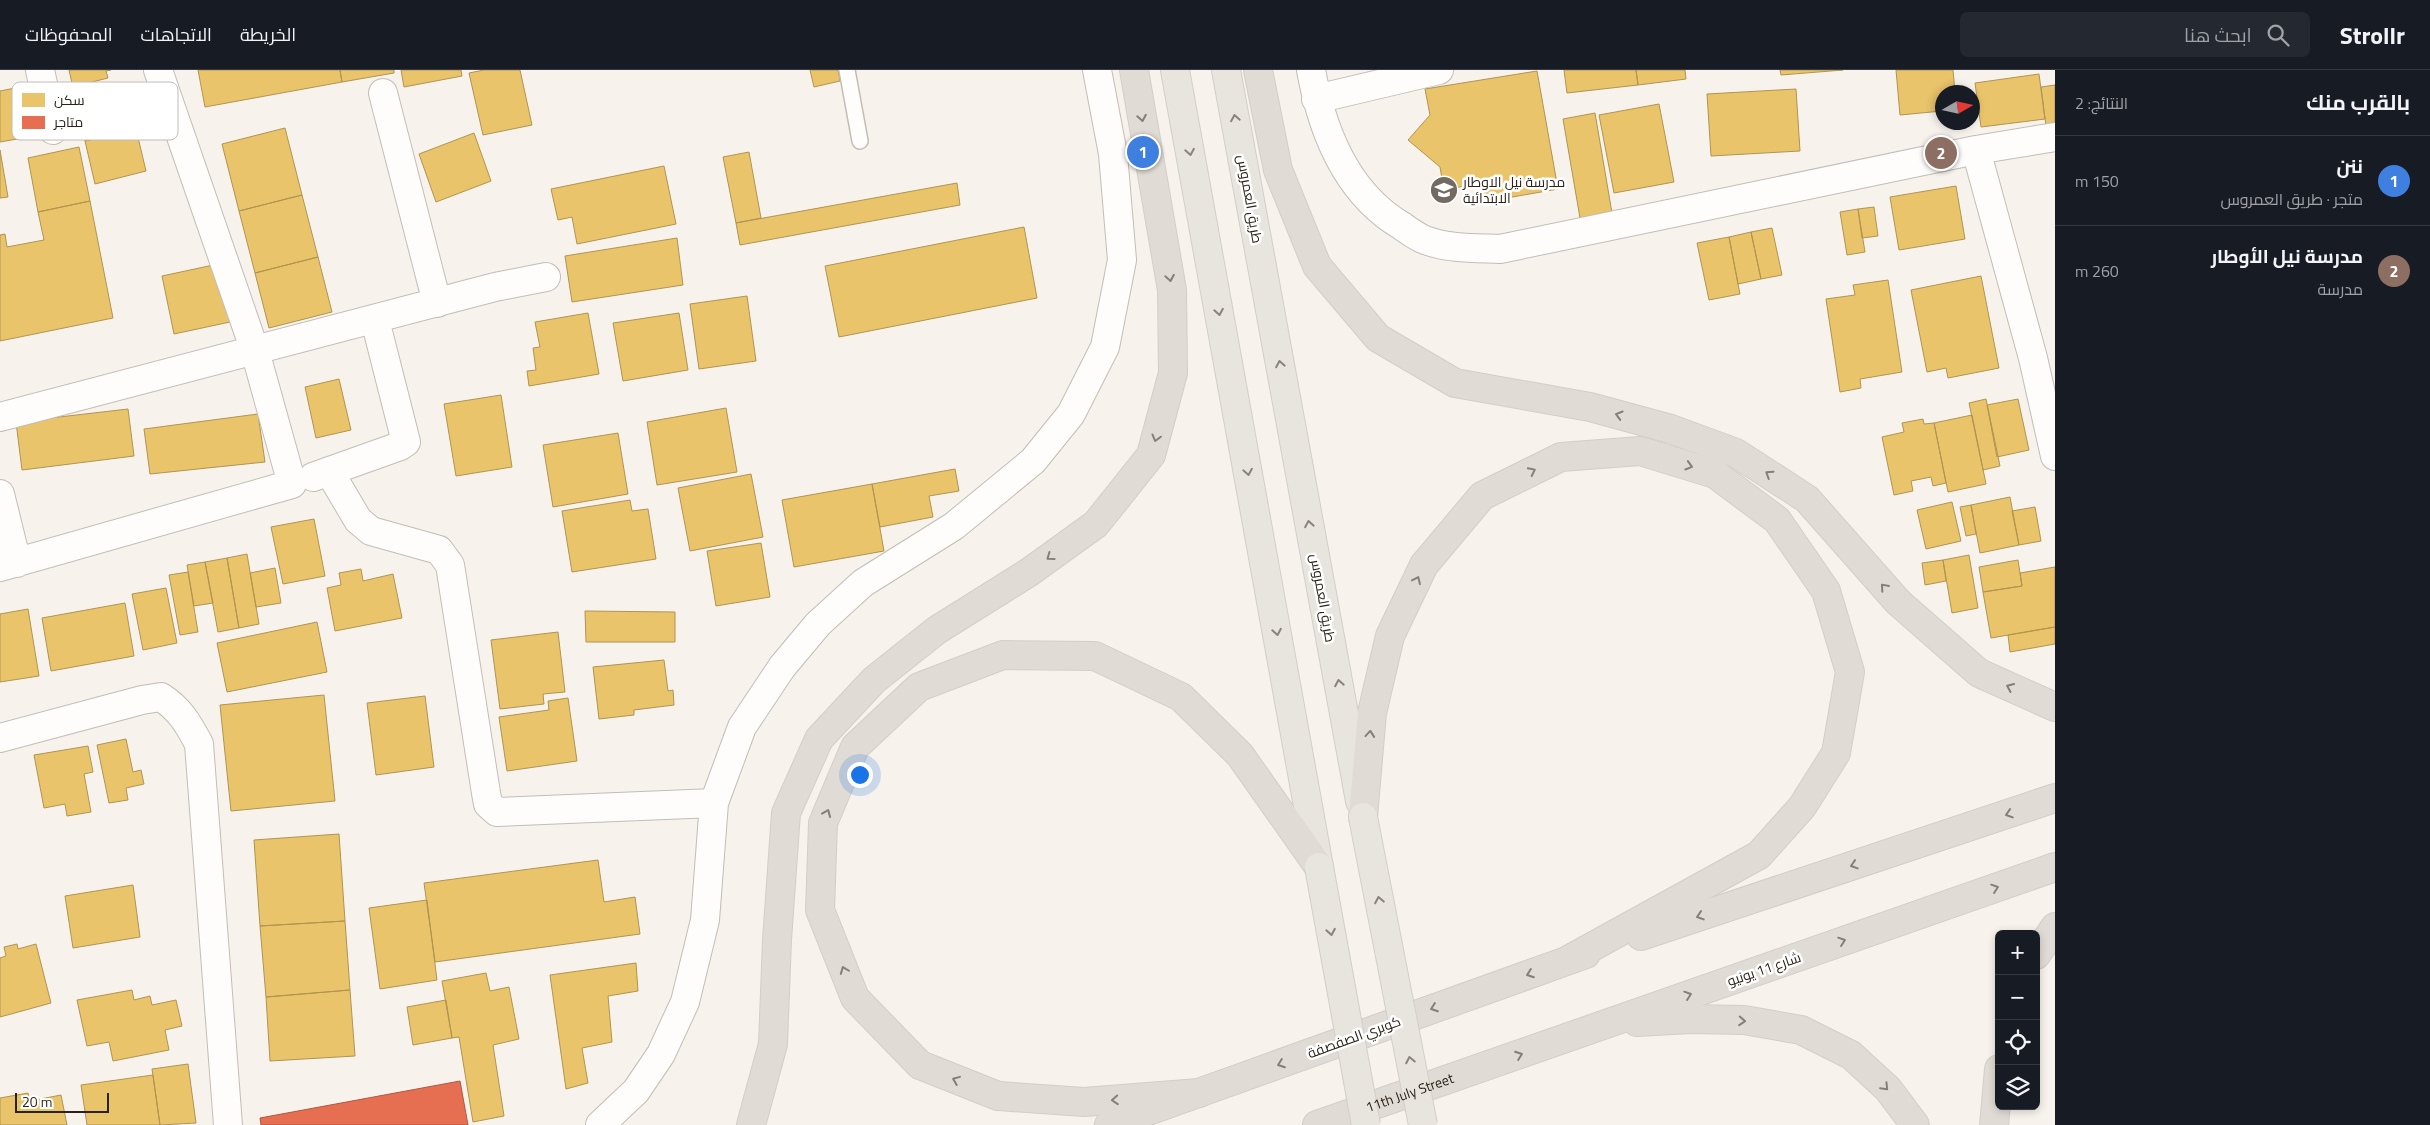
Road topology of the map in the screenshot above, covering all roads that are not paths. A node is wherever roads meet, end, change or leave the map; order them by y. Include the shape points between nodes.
1 (158, 70) edge
2 (848, 70) edge
3 (1097, 70) edge
4 (1134, 70) edge
5 (1175, 70) edge
6 (1226, 70) edge
7 (1258, 70) edge
8 (1311, 70) edge
9 (1440, 70) edge
10 (162, 82) edge
11 (382, 93) dead end
12 (1316, 99) junction
13 (178, 128) edge
14 (2055, 137) edge
15 (860, 141) dead end
16 (1976, 150) junction
17 (546, 276) dead end
18 (437, 303) junction
19 (375, 320) junction
20 (255, 351) junction
21 (0, 417) edge
22 (2055, 456) edge
23 (329, 471) junction
24 (292, 484) junction
25 (0, 494) edge
26 (8, 565) edge
27 (2055, 707) edge
28 (0, 738) edge
29 (2055, 798) edge
30 (714, 803) junction
31 (1363, 817) junction
32 (1319, 867) junction
33 (2055, 867) edge
34 (2055, 927) edge
35 (2040, 949) edge
36 (1570, 959) junction
37 (1606, 1024) junction
38 (1473, 1071) joint
39 (1199, 1094) junction
40 (1995, 1110) edge
41 (228, 1125) edge
42 (600, 1125) edge
43 (751, 1125) edge
44 (1109, 1125) edge
45 (1317, 1125) edge
46 (1366, 1125) edge
47 (1422, 1125) edge
48 (1916, 1125) edge
49 (1994, 1125) edge

1 - 10 street
2 - 15 lane
3 - 30 street via 1113,154 1122,260 1105,347 1071,414 1033,460 954,526 863,584 818,624 782,667 742,727
4 -> 43 highway via 1172,290 1173,373 1151,455 1096,524 1028,574 937,630 874,680 819,739 786,813 773,1044
5 -> 32 main road
31 -> 6 main road, طريق العمروس
27 -> 7 highway via 1979,673 1898,602 1807,499 1736,453 1671,429 1590,407 1455,383 1378,338 1317,266 1278,170
8 - 12 street
9 - 12 street
11 - 18 street
12 - 16 street via 1332,144 1355,186 1385,216 1424,240 1460,248 1500,249
13 - 20 street
14 - 16 street
16 - 22 street via 2033,358
17 - 18 street
18 - 19 street
19 - 20 street
19 - 23 street via 406,442
20 - 21 street
20 - 24 street
23 - 24 street
23 - 30 street via 363,525 371,531 438,550 450,564 488,804 497,812
24 - 26 street
25 - 26 street
28 - 41 street via 161,697 189,724 199,744
29 -> 36 highway
30 - 42 street via 705,920 685,1002 661,1054 636,1091
31 -> 36 highway via 1372,713 1390,636 1424,565 1482,496 1561,457 1640,452 1715,474 1777,520 1826,591 1850,672 1836,753 1802,807 1759,855
47 -> 31 main road, طريق العمروس, bridge
39 -> 32 highway via 1084,1102 998,1096 920,1065 855,998 820,910 823,824 855,747 919,687 1003,655 1095,656 1181,698 1240,755
32 -> 46 main road, bridge
37 -> 33 highway, شارع 11 يونيو
34 - 35 highway
36 -> 39 highway, كوبري الصفصفة
38 -> 37 highway, شارع 11 يونيو
37 -> 48 highway via 1690,1019 1744,1020 1801,1030 1851,1055 1888,1089
38 - 45 highway, 11th July Street
39 - 44 highway
40 - 49 highway

